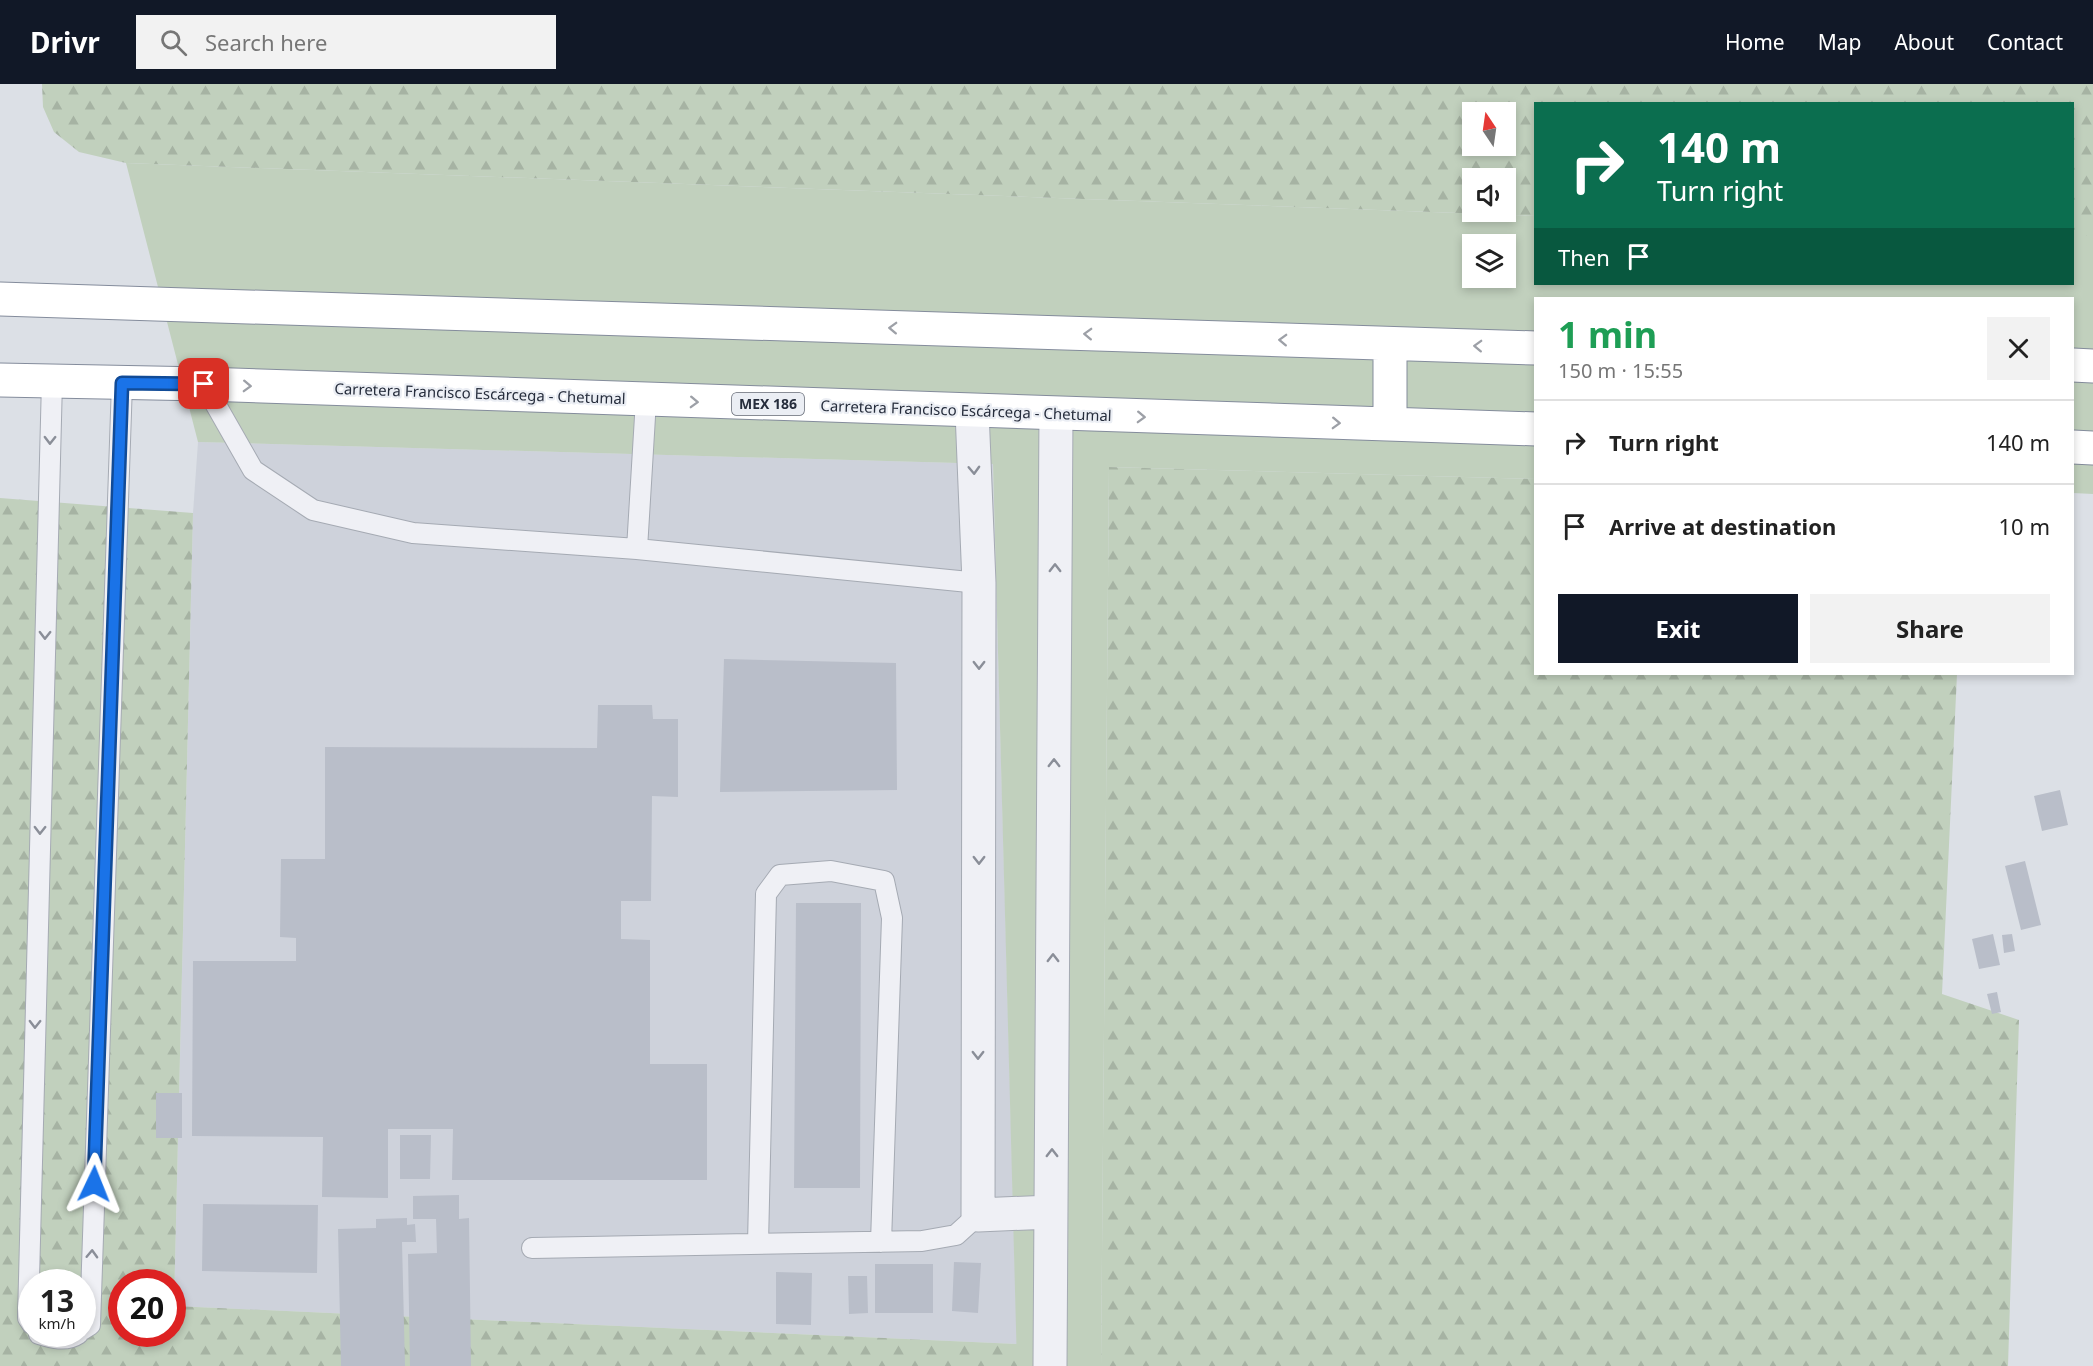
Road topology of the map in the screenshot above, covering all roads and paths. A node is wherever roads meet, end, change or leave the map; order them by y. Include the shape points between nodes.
1 (0, 299) edge
2 (1390, 344) junction
3 (1534, 348) edge
4 (2074, 365) edge
5 (2093, 366) edge
6 (0, 380) edge
7 (52, 381) junction
8 (122, 383) junction
9 (204, 384) junction
10 (646, 400) junction
11 (972, 411) junction
12 (1056, 414) junction
13 (1390, 424) junction
14 (1534, 429) edge
15 (2074, 447) edge
16 (2093, 448) edge
17 (638, 549) junction
18 (979, 584) junction
19 (1051, 1212) junction
20 (978, 1215) junction
21 (881, 1242) junction
22 (758, 1244) junction
23 (532, 1248) dead end
24 (29, 1269) edge
25 (92, 1269) edge
26 (1050, 1366) edge

2 -> 1 highway
3 -> 2 highway
2 - 13 highway
4 - 5 highway
6 - 7 highway, Carretera Francisco Escárcega - Chetumal / MEX 186
7 - 8 highway, Carretera Francisco Escárcega - Chetumal / MEX 186
7 -> 24 lane
8 - 9 highway, Carretera Francisco Escárcega - Chetumal / MEX 186
25 -> 8 lane
9 -> 10 highway, Carretera Francisco Escárcega - Chetumal / MEX 186
9 - 17 lane via 253,470 313,510 413,533
10 -> 11 highway, Carretera Francisco Escárcega - Chetumal / MEX 186
10 - 17 lane
11 - 12 highway, Carretera Francisco Escárcega - Chetumal / MEX 186
11 -> 18 street
12 -> 13 highway, Carretera Francisco Escárcega - Chetumal / MEX 186
19 -> 12 street
13 - 14 highway, Carretera Francisco Escárcega - Chetumal / MEX 186
15 - 16 highway
17 - 18 lane
18 -> 20 street
19 - 20 street
19 - 26 street
20 - 21 lane via 956,1235
21 - 22 lane
21 - 22 lane via 892,918 884,881 831,871 780,875 766,894
22 - 23 lane

